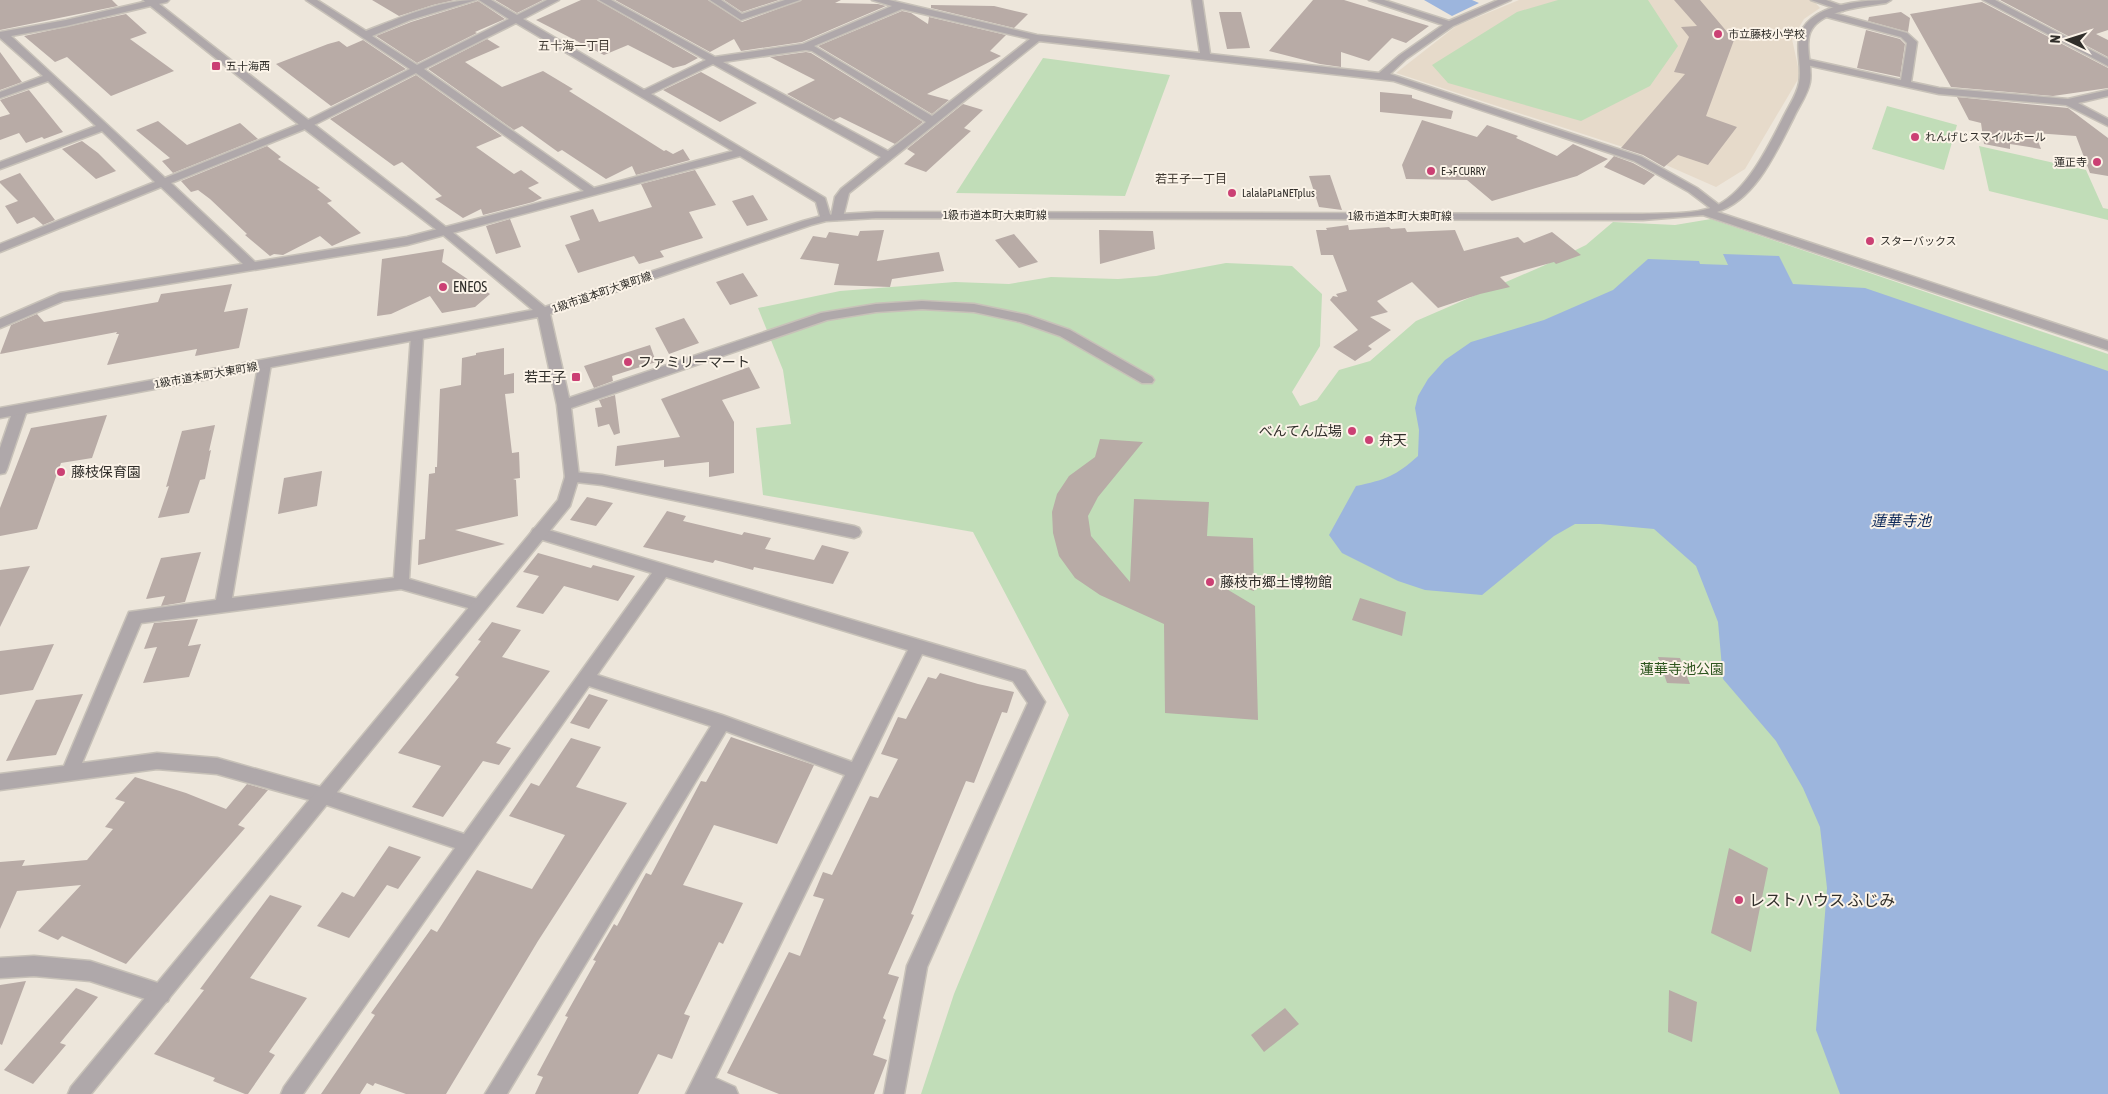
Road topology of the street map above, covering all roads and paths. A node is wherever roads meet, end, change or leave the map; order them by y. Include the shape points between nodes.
1 (311, 0) edge
2 (471, 0) edge
3 (484, 0) edge
4 (554, 0) edge
5 (604, 0) edge
6 (715, 0) edge
7 (795, 0) edge
8 (877, 0) edge
9 (1197, 0) edge
10 (1374, 0) edge
11 (1506, 0) edge
12 (1816, 0) edge
13 (1886, 0) edge
14 (1988, 0) edge
15 (154, 1) edge
16 (901, 6) junction
17 (1843, 8) junction
18 (1826, 14) junction
19 (517, 19) junction
20 (1450, 24) junction
21 (2, 35) edge
22 (365, 35) junction
23 (1036, 38) junction
24 (806, 47) junction
25 (1206, 58) junction
26 (714, 60) junction
27 (1806, 62) junction
28 (2108, 63) edge
29 (417, 69) junction
30 (1382, 76) junction
31 (50, 77) junction
32 (1906, 83) junction
33 (2108, 93) edge
34 (644, 94) junction
35 (0, 95) edge
36 (2068, 102) junction
37 (932, 121) junction
38 (2108, 123) edge
39 (306, 125) junction
40 (103, 127) junction
41 (742, 152) junction
42 (888, 156) junction
43 (0, 166) edge
44 (162, 182) junction
45 (593, 192) junction
46 (1716, 208) junction
47 (1700, 211) junction
48 (831, 218) junction
49 (446, 232) junction
50 (0, 248) edge
51 (253, 266) junction
52 (543, 312) junction
53 (0, 324) edge
54 (417, 336) junction
55 (2108, 346) edge
56 (264, 364) junction
57 (1147, 380) dead end
58 (564, 406) junction
59 (20, 410) junction
60 (0, 413) edge
61 (0, 468) edge
62 (572, 477) junction
63 (854, 532) dead end
64 (538, 534) junction
65 (662, 570) junction
66 (401, 583) junction
67 (223, 606) junction
68 (479, 606) junction
69 (918, 646) junction
70 (586, 678) junction
71 (722, 722) junction
72 (856, 771) junction
73 (70, 772) junction
74 (0, 782) edge
75 (324, 796) junction
76 (468, 844) junction
77 (0, 968) edge
78 (161, 994) junction
79 (699, 1089) edge
80 (78, 1094) edge
81 (291, 1094) edge
82 (495, 1094) edge
83 (728, 1094) edge
84 (894, 1094) edge

1 - 22 street
2 - 22 street via 407,18
3 - 19 street
4 - 19 street
5 - 26 street
6 - 7 street via 741,16
8 - 16 street
9 - 25 street
10 - 20 street
11 - 20 street
12 - 17 street
13 - 17 street, 1級市道本町大東町線
14 - 28 street
15 - 21 street
15 - 39 street
16 - 23 street
16 - 24 street
17 - 18 street, 1級市道本町大東町線
18 - 27 street, 1級市道本町大東町線 via 1813,21 1804,37
18 - 32 street via 1904,35 1912,42
19 - 29 street
19 - 34 street
20 - 30 street
21 - 31 street
22 - 29 street
23 - 25 street
23 - 37 street
24 - 26 street
24 - 37 street via 815,49
25 - 30 street
26 - 34 street
26 - 42 street
27 - 32 street
27 - 46 street, 1級市道本町大東町線 via 1807,76 1803,89 1757,172 1746,189 1724,206
29 - 39 street
29 - 45 street
30 - 46 street via 1617,150 1678,181
31 - 35 street
31 - 40 street
32 - 36 street via 1939,91
33 - 36 street
34 - 41 street
36 - 38 street
37 - 42 street
39 - 44 street
39 - 49 street
40 - 43 street
40 - 44 street
41 - 45 street
41 - 48 street via 821,200
42 - 48 street via 845,191
44 - 50 street
44 - 51 street
45 - 49 street
46 - 47 street, 1級市道本町大東町線
47 - 48 street, 1級市道本町大東町線 via 1643,217 876,215
47 - 55 street
48 - 52 street, 1級市道本町大東町線 via 807,223
49 - 51 street
49 - 52 street
51 - 53 street via 60,297
52 - 54 street, 1級市道本町大東町線
52 - 58 street
54 - 56 street, 1級市道本町大東町線
54 - 66 street
56 - 59 street, 1級市道本町大東町線
56 - 67 street
57 - 58 street via 1065,333 1023,318 974,308 922,305 825,316
58 - 62 street
59 - 60 street, 1級市道本町大東町線
59 - 61 street
62 - 63 street via 602,480
62 - 64 street via 565,502
64 - 65 street
64 - 68 street
65 - 69 street
65 - 70 street
66 - 67 street
66 - 68 street
67 - 73 street via 135,617
68 - 75 street
69 - 72 street
69 - 84 street via 1019,676 1037,702 917,966
70 - 71 street
70 - 76 street
71 - 72 street
71 - 82 street
72 - 79 street
73 - 74 street
73 - 75 street via 157,761 217,766
75 - 76 street
75 - 78 street
76 - 81 street
77 - 78 street via 34,966 90,970
78 - 80 street
79 - 83 street

